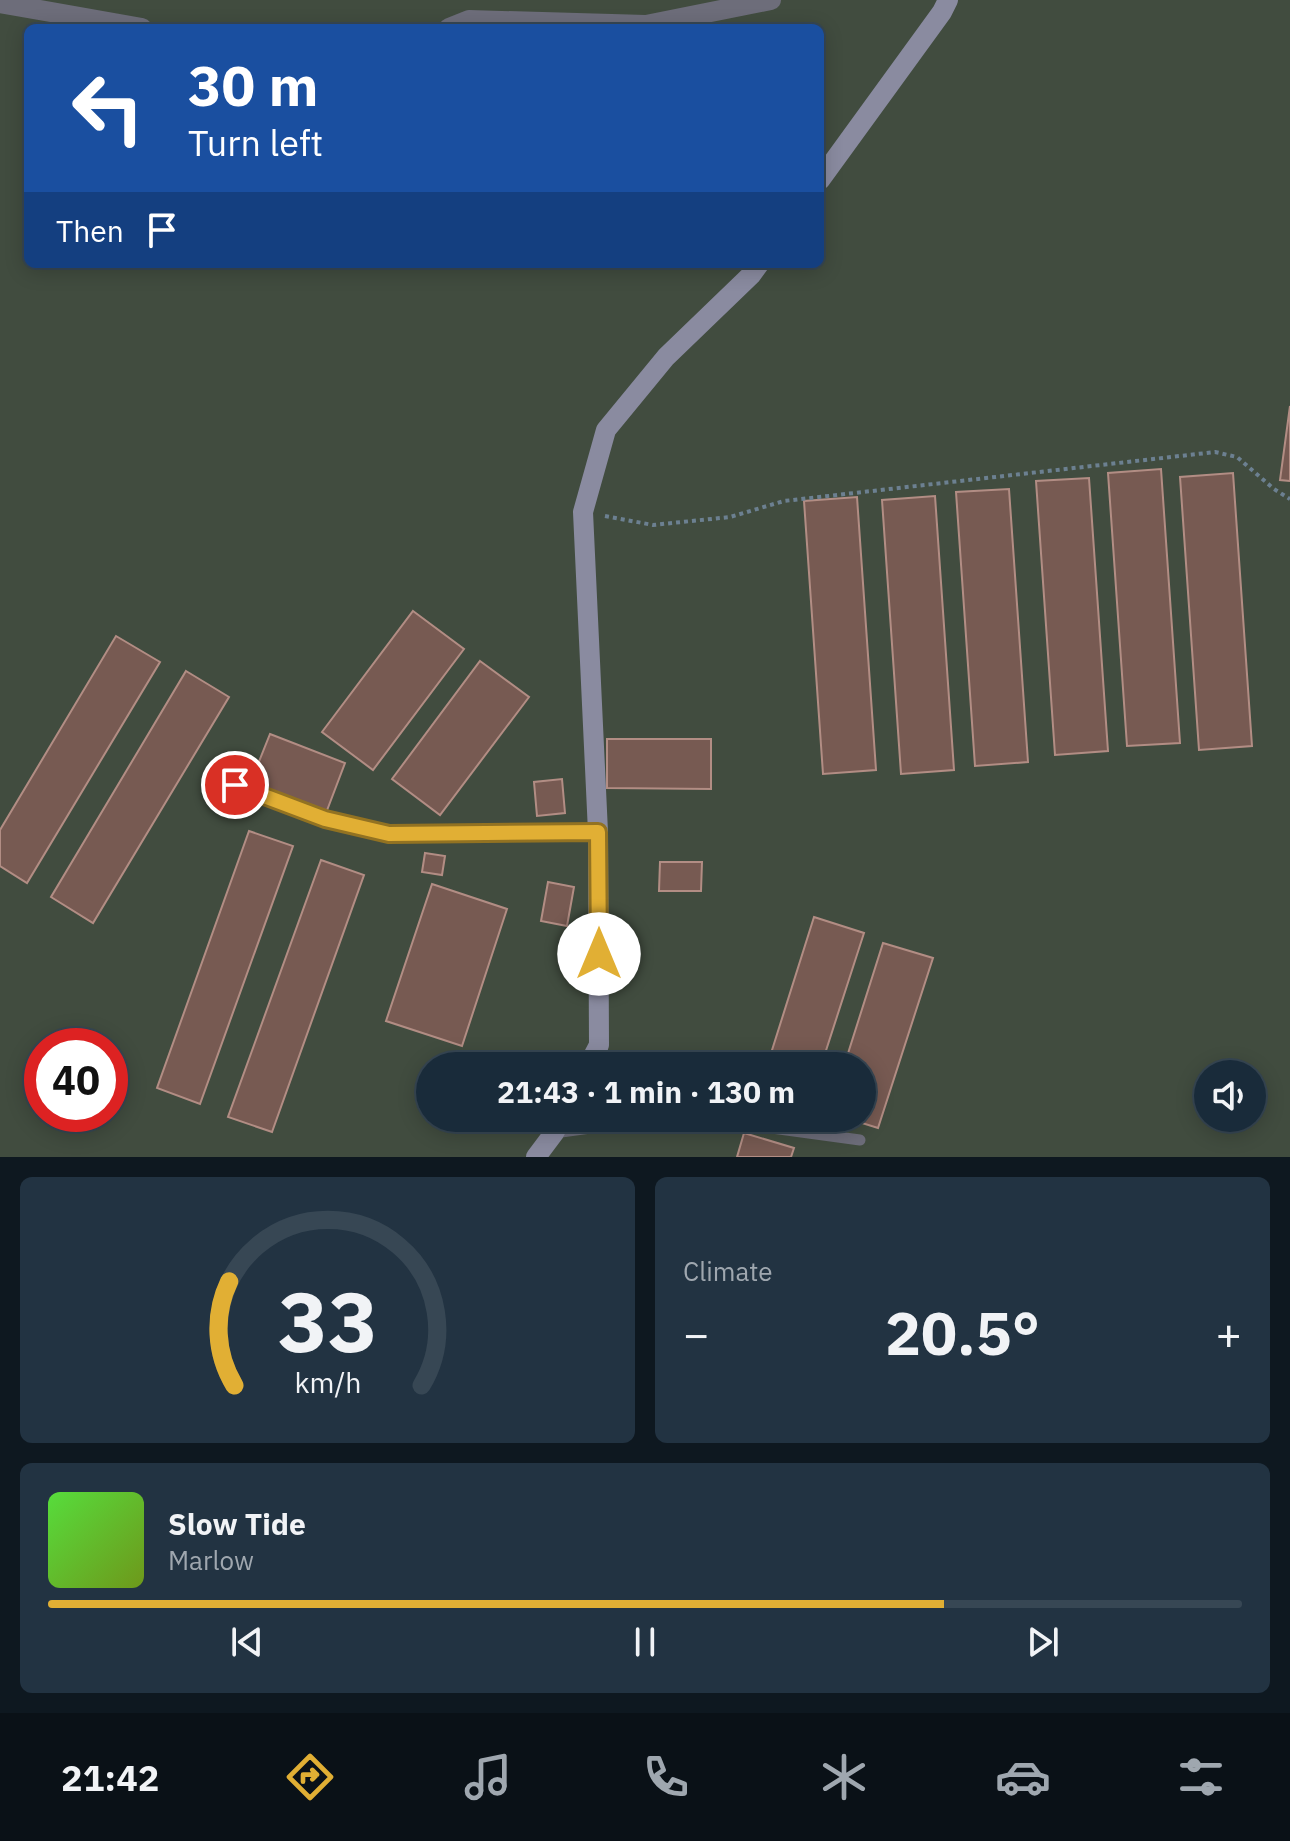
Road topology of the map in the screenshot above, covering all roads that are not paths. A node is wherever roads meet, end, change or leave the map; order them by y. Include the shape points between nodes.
1 (771, 0) edge
2 (948, 0) edge
3 (0, 3) edge
4 (119, 24) edge
5 (459, 24) edge
6 (611, 24) edge
7 (651, 24) edge
8 (824, 174) edge
9 (756, 268) edge
10 (235, 785) dead end
11 (598, 832) junction
12 (595, 1052) edge
13 (553, 1132) edge
14 (801, 1132) edge
15 (860, 1140) dead end
16 (536, 1157) edge

1 - 7 street
2 - 8 street
3 - 4 street
5 - 6 street
9 - 11 street via 666,357 606,430 583,512
10 - 11 lane via 325,819 389,834
11 - 12 street
13 - 16 street
14 - 15 lane

